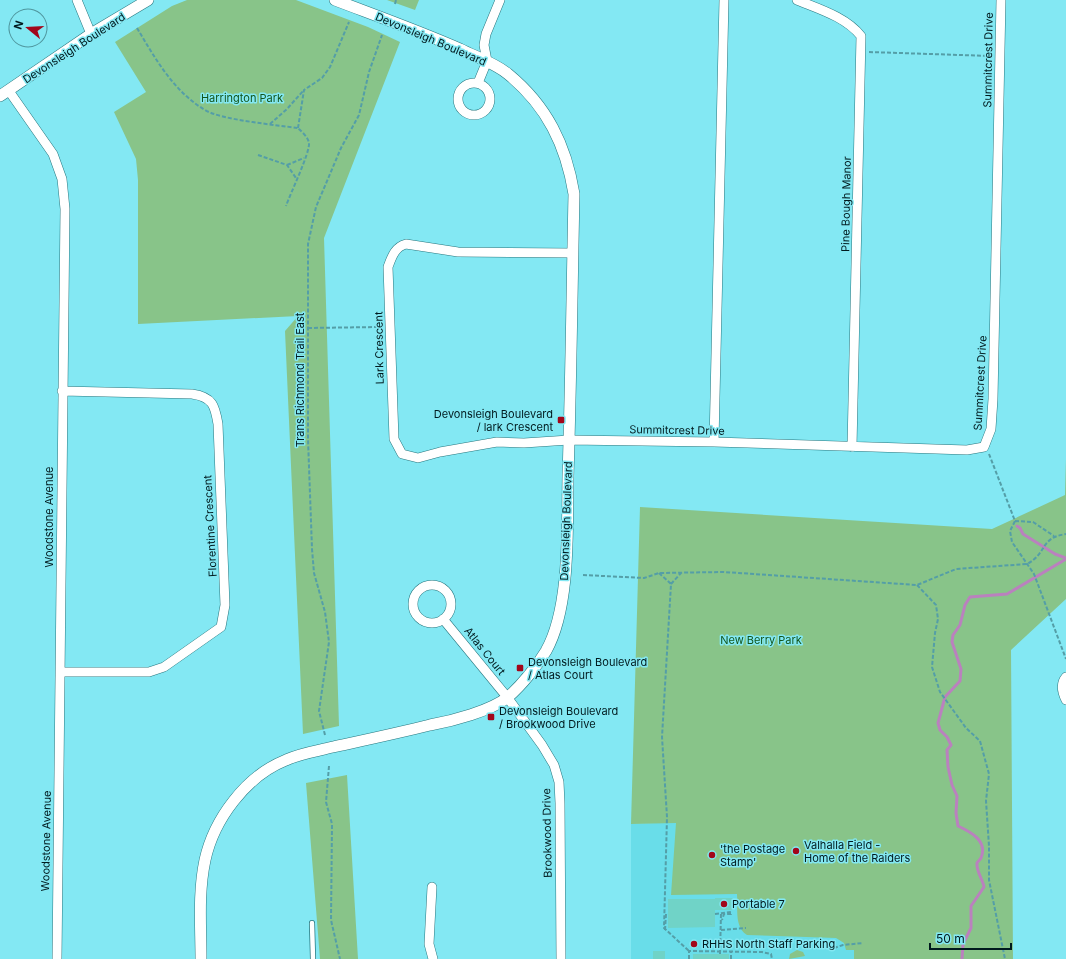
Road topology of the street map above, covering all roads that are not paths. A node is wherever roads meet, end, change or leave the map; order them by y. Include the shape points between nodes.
1 (77, 0) edge
2 (148, 0) edge
3 (335, 0) edge
4 (500, 0) edge
5 (724, 0) edge
6 (797, 0) edge
7 (1001, 0) edge
8 (91, 34) junction
9 (487, 62) junction
10 (478, 83) dead end
11 (4, 94) edge
12 (572, 253) junction
13 (62, 391) junction
14 (569, 440) junction
15 (714, 442) junction
16 (852, 448) junction
17 (443, 619) junction
18 (60, 672) junction
19 (1066, 677) edge
20 (507, 697) junction
21 (1066, 700) edge
22 (432, 887) dead end
23 (312, 923) dead end
24 (57, 959) edge
25 (201, 959) edge
26 (313, 959) edge
27 (433, 959) edge
28 (561, 959) edge

1 - 8 street
2 - 8 street, Devonsleigh Boulevard
3 - 9 street, Devonsleigh Boulevard via 417,31
4 - 9 street via 484,42
5 - 15 street
6 - 16 street, Pine Bough Manor via 854,26 861,36
7 - 16 street, Summitcrest Drive via 991,429 984,447 967,450
8 - 11 street, Devonsleigh Boulevard
9 - 10 street
9 - 12 street, Devonsleigh Boulevard via 508,74 543,110 564,150 574,194
11 - 13 street, Woodstone Avenue via 53,154 62,179 66,261
12 - 14 street, Devonsleigh Boulevard
12 - 14 street, Lark Crescent via 470,252 406,244 401,245 393,253 388,267 394,439 402,454 418,458 496,442
13 - 18 street, Woodstone Avenue
13 - 18 street, Florentine Crescent via 192,394 202,395 212,402 218,424 225,605 221,627 164,667 149,672
14 - 15 street, Summitcrest Drive
14 - 20 street, Devonsleigh Boulevard via 565,565 562,600 555,630 546,651 527,677
15 - 16 street, Summitcrest Drive
17 - 17 street via 450,610 449,596 438,586 423,587 414,599 415,613 419,619 433,624
17 - 20 street, Atlas Court
18 - 24 street, Woodstone Avenue
19 - 21 street via 1061,691
20 - 25 street, Devonsleigh Boulevard via 452,721 315,750 284,760 260,774 227,810 215,832 206,859 201,892
20 - 28 street, Brookwood Drive via 550,758 559,782
22 - 27 street via 429,944
23 - 26 lane

